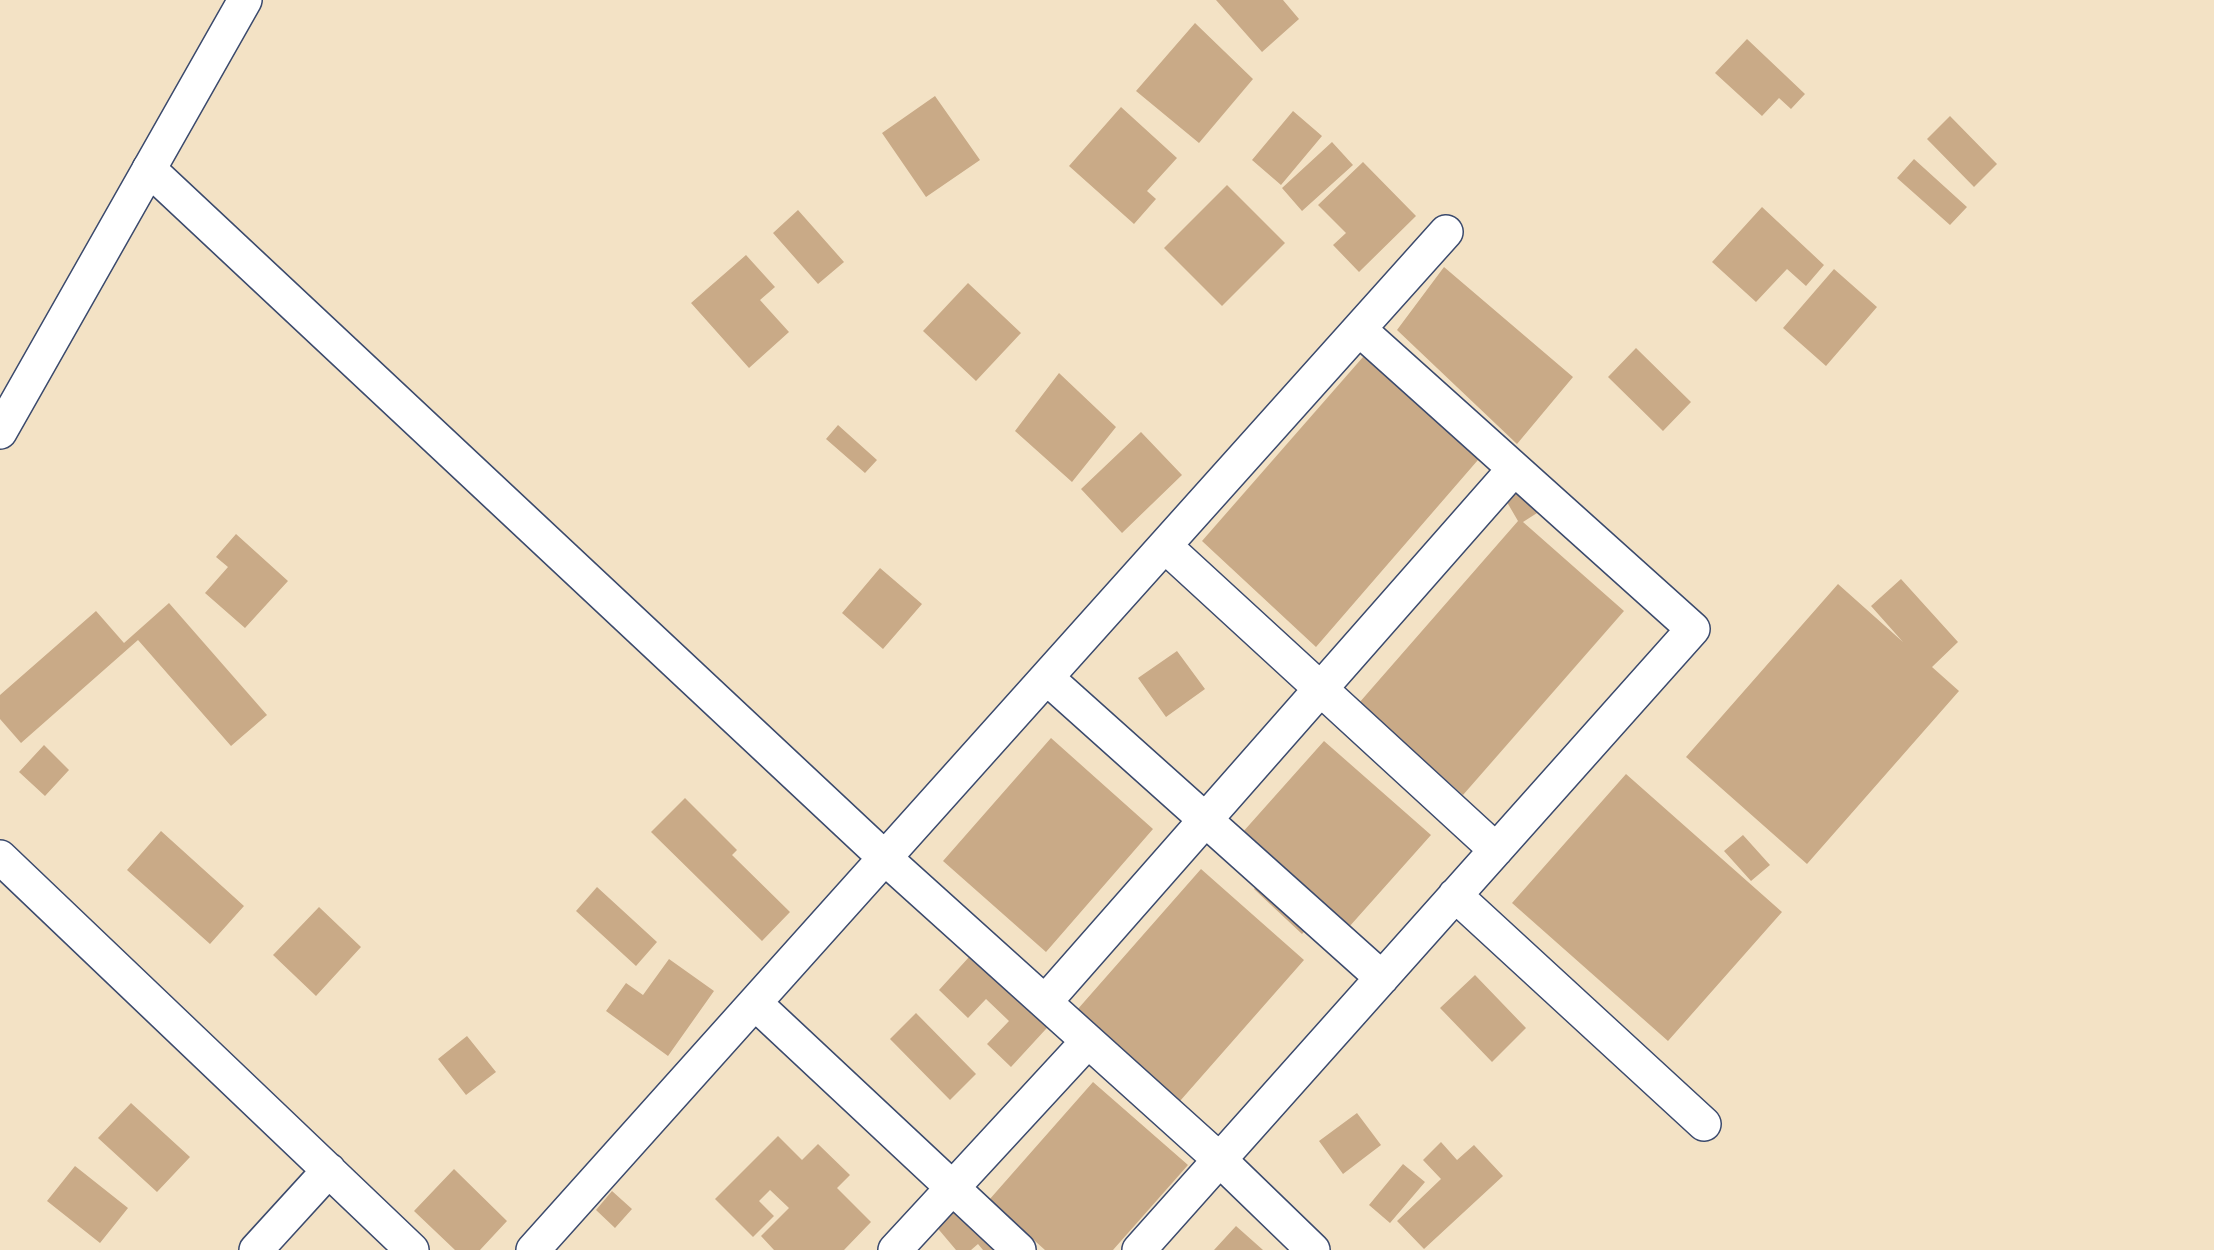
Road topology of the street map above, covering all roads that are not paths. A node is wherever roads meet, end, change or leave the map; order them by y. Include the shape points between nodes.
1 (245, 0) edge
2 (149, 169) junction
3 (1446, 232) dead end
4 (1359, 329) junction
5 (0, 432) edge
6 (1514, 469) junction
7 (1165, 546) junction
8 (1047, 678) junction
9 (1320, 689) junction
10 (1206, 820) junction
11 (1496, 850) junction
12 (0, 857) edge
13 (886, 859) junction
14 (1455, 895) junction
15 (1382, 978) junction
16 (1045, 1002) junction
17 (756, 1004) junction
18 (1088, 1041) junction
19 (1704, 1124) dead end
20 (1220, 1160) junction
21 (329, 1170) junction
22 (952, 1188) junction
23 (256, 1250) edge
24 (412, 1250) edge
25 (533, 1250) edge
26 (895, 1250) edge
27 (1019, 1250) edge
28 (1139, 1250) edge
29 (1313, 1250) edge

1 - 2 street
2 - 5 street
2 - 13 street
3 - 4 street
4 - 6 street
4 - 7 street
6 - 9 street
6 - 11 street via 1693,629
7 - 8 street
7 - 9 street
8 - 10 street
8 - 13 street
9 - 10 street
9 - 11 street
10 - 15 street
10 - 16 street
11 - 14 street
12 - 21 street
13 - 16 street
13 - 17 street
14 - 15 street
14 - 19 street
15 - 20 street
16 - 18 street
17 - 22 street
17 - 25 street
18 - 20 street
18 - 22 street
20 - 28 street
20 - 29 street
21 - 23 street
21 - 24 street
22 - 26 street
22 - 27 street

